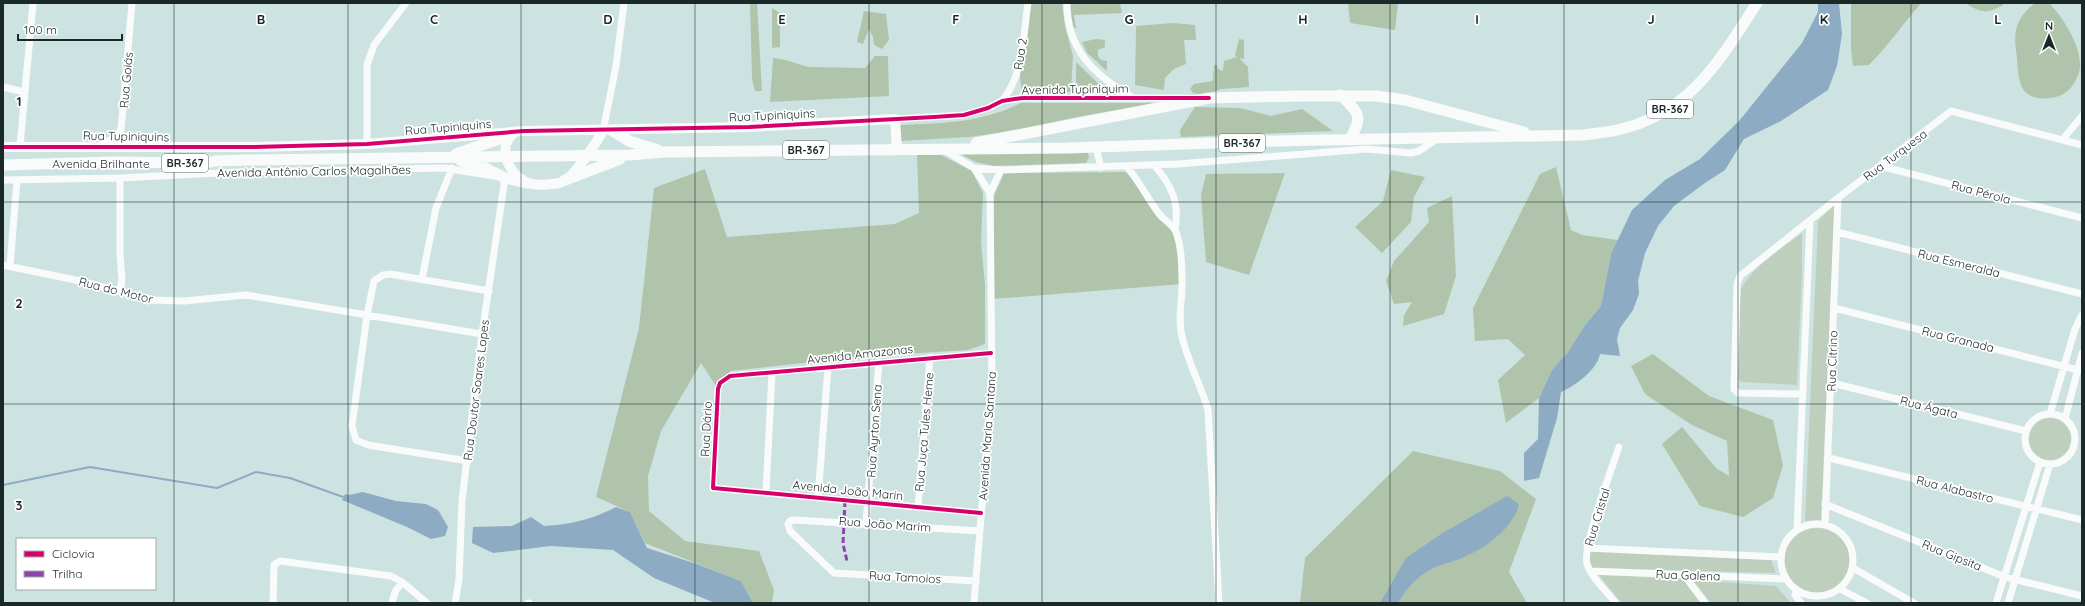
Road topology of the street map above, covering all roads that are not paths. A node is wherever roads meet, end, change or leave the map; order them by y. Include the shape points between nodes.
1 (33, 3) edge
2 (132, 3) edge
3 (406, 3) edge
4 (624, 3) edge
5 (1028, 3) edge
6 (1067, 3) edge
7 (1756, 3) edge
8 (3, 88) edge
9 (25, 92) junction
10 (1340, 95) junction
11 (1134, 98) junction
12 (1209, 98) junction
13 (1002, 101) junction
14 (2082, 116) edge
15 (895, 119) junction
16 (607, 130) junction
17 (513, 133) junction
18 (1536, 135) junction
19 (1437, 138) junction
20 (2063, 139) junction
21 (1349, 140) junction
22 (367, 144) junction
23 (2082, 145) edge
24 (20, 146) junction
25 (99, 146) junction
26 (3, 147) edge
27 (1096, 147) junction
28 (944, 148) junction
29 (897, 149) junction
30 (665, 152) junction
31 (630, 155) junction
32 (505, 156) junction
33 (585, 156) junction
34 (446, 158) junction
35 (215, 161) junction
36 (4, 164) edge
37 (1154, 165) junction
38 (1880, 166) junction
39 (1127, 167) junction
40 (452, 168) junction
41 (974, 168) junction
42 (1101, 168) junction
43 (1001, 170) junction
44 (238, 172) junction
45 (120, 178) junction
46 (504, 179) junction
47 (3, 180) edge
48 (17, 180) junction
49 (565, 180) junction
50 (528, 183) junction
51 (990, 193) junction
52 (1838, 198) junction
53 (2082, 218) edge
54 (1810, 221) junction
55 (1175, 229) junction
56 (1837, 232) junction
57 (7, 265) edge
58 (422, 279) junction
59 (120, 291) junction
60 (489, 291) junction
61 (2082, 294) edge
62 (1834, 308) junction
63 (367, 315) junction
64 (2082, 315) edge
65 (482, 334) junction
66 (991, 353) junction
67 (2082, 353) edge
68 (930, 357) junction
69 (879, 362) junction
70 (2063, 366) junction
71 (828, 367) junction
72 (2080, 370) edge
73 (772, 373) junction
74 (730, 376) joint
75 (1832, 384) junction
76 (1801, 394) junction
77 (2050, 414) junction
78 (2065, 419) junction
79 (2026, 431) junction
80 (2078, 446) edge
81 (1619, 447) dead end
82 (1829, 458) junction
83 (468, 461) junction
84 (2040, 462) junction
85 (2050, 464) junction
86 (714, 488) joint
87 (766, 492) junction
88 (818, 498) junction
89 (869, 503) junction
90 (1825, 504) junction
91 (918, 507) junction
92 (2026, 507) junction
93 (2036, 510) junction
94 (982, 513) junction
95 (2082, 520) edge
96 (866, 523) junction
97 (1825, 525) junction
98 (1797, 530) junction
99 (980, 531) junction
100 (1587, 548) junction
101 (1781, 557) junction
102 (1853, 568) junction
103 (1591, 571) junction
104 (834, 573) joint
105 (1684, 576) junction
106 (2005, 577) junction
107 (1785, 579) junction
108 (2016, 580) junction
109 (976, 581) junction
110 (402, 582) junction
111 (1840, 588) junction
112 (1796, 590) junction
113 (2081, 596) edge
114 (273, 603) edge
115 (392, 603) edge
116 (428, 603) edge
117 (455, 603) edge
118 (974, 603) edge
119 (1219, 603) edge
120 (1616, 603) edge
121 (1706, 603) edge
122 (1801, 603) edge
123 (1867, 603) edge
124 (1914, 603) edge
125 (1996, 603) edge
126 (2008, 603) edge
127 (2078, 603) edge

1 - 9 street
2 - 25 street, Rua Goiás via 121,130 115,137
3 - 22 street via 374,44 367,65
4 - 16 street
5 - 13 street, Rua 2 via 1016,78
6 - 11 street via 1070,32 1084,59 1106,81
7 - 18 main road, BR-367 via 1711,71 1696,88 1667,111 1617,130 1583,135
8 - 9 street
9 - 24 street
10 - 12 main road, BR-367
10 - 18 main road, BR-367 via 1405,100
10 - 21 main road via 1354,107 1358,121 1358,127
11 - 12 street, Avenida Tupiniquim
11 - 13 street, Avenida Tupiniquim via 1022,98
12 - 28 main road, BR-367
13 - 15 street, Avenida Tupiniquim via 964,115
14 - 20 street
15 - 16 street, Rua Tupiniquins via 749,127
15 - 29 street
16 - 17 street, Rua Tupiniquins
16 - 30 main road via 630,141
16 - 33 street
17 - 22 street, Rua Tupiniquins
17 - 32 street
17 - 34 main road
18 - 19 main road, BR-367
19 - 21 main road, BR-367
19 - 37 street via 1419,151 1411,153 1367,148
20 - 23 street
20 - 38 street, Rua Turquesa via 1951,111
21 - 27 main road, BR-367
22 - 25 street, Rua Tupiniquins via 254,147
24 - 25 street, Rua Tupiniquins
24 - 26 street, Rua Tupiniquins
27 - 28 main road, BR-367
27 - 42 street
28 - 29 main road, BR-367
28 - 41 street
29 - 30 main road, BR-367
30 - 31 main road, BR-367
31 - 33 main road, BR-367
31 - 49 main road
32 - 33 main road, BR-367
32 - 34 main road, BR-367
32 - 50 street via 511,168
33 - 49 street
34 - 35 main road, Avenida Brilhante / BR-367
34 - 46 main road via 485,168
35 - 36 main road, Avenida Brilhante / BR-367
35 - 44 street via 231,172
37 - 39 street
37 - 55 street via 1172,189 1176,210
38 - 52 street, Rua Turquesa
38 - 53 street, Rua Pérola
39 - 42 street
39 - 55 street via 1142,184 1160,215
40 - 44 street, Avenida Antônio Carlos Magalhães
40 - 46 street, Avenida Antônio Carlos Magalhães
40 - 58 street via 436,208
41 - 43 street
41 - 51 street
42 - 43 street
43 - 51 street
44 - 45 street, Avenida Antônio Carlos Magalhães
45 - 48 street, Avenida Antônio Carlos Magalhães
45 - 59 street
46 - 50 main road
46 - 60 street, Rua Doutor Soares Lopes
47 - 48 street, Avenida Antônio Carlos Magalhães
48 - 57 street, Rua do Motor
49 - 50 street via 548,185
51 - 66 street, Avenida Maria Santana
52 - 54 street, Rua Turquesa
52 - 56 street, Rua Citrino
54 - 76 street
54 - 76 street, Rua Turquesa via 1740,276 1737,284 1735,391
55 - 119 street via 1182,278 1179,308 1182,334 1190,366 1202,387 1208,410
56 - 61 street, Rua Esmeralda
56 - 62 street, Rua Citrino
57 - 59 street, Rua do Motor
58 - 60 street
58 - 63 street via 390,274 379,276 372,284
59 - 63 street, Rua do Motor via 149,300 170,302 214,300 246,295
60 - 65 street, Rua Doutor Soares Lopes
62 - 70 street, Rua Granada
62 - 75 street, Rua Citrino
63 - 65 street, Rua do Motor
63 - 83 street via 352,426 356,440 368,445
64 - 70 street
65 - 83 street, Rua Doutor Soares Lopes
66 - 68 street, Avenida Amazonas
66 - 94 street, Avenida Maria Santana via 990,419
67 - 72 street
68 - 69 street, Avenida Amazonas
68 - 91 street, Rua Juça Tules Heme
69 - 71 street, Avenida Amazonas
69 - 89 street, Rua Ayrton Sena
70 - 72 street, Rua Granada
70 - 77 street
71 - 73 street, Avenida Amazonas
71 - 88 street
72 - 78 street
73 - 74 street, Avenida Amazonas
73 - 87 street
74 - 86 street, Rua Dário via 718,389
75 - 79 street, Rua Ágata
75 - 82 street, Rua Citrino
76 - 98 street
77 - 78 street
77 - 79 street via 2035,419
78 - 80 street via 2074,432
79 - 84 street via 2026,447 2031,456
80 - 85 street via 2065,460
81 - 100 street, Rua Cristal
82 - 90 street, Rua Citrino
82 - 92 street, Rua Alabastro
83 - 117 street, Rua Doutor Soares Lopes via 462,500 459,580
84 - 85 street
84 - 92 street
85 - 93 street
86 - 87 street, Avenida João Marin
87 - 88 street, Avenida João Marin
88 - 89 street, Avenida João Marin
89 - 91 street, Avenida João Marin
89 - 96 street, Rua Ayrton Sena
90 - 97 street, Rua Citrino
90 - 106 street, Rua Gipsita
91 - 94 street, Avenida João Marin
92 - 93 street, Rua Alabastro
92 - 106 street
93 - 95 street, Rua Alabastro
93 - 108 street
94 - 99 street, Avenida Maria Santana
96 - 99 street, Rua João Marim
96 - 104 street, Rua João Marim via 790,521 790,531
97 - 98 street via 1806,526
97 - 102 street via 1845,537 1853,552
98 - 101 street via 1786,541
99 - 109 street, Avenida Maria Santana
100 - 101 street, Rua Galena
100 - 103 street, Rua Cristal via 1585,557
101 - 107 street
102 - 111 street
102 - 124 street
103 - 105 street, Rua Galena
103 - 120 street, Rua Cristal
104 - 109 street, Rua Tamoios
105 - 107 street, Rua Galena
105 - 121 street
106 - 108 street, Rua Gipsita
106 - 125 street
107 - 112 street
108 - 113 street, Rua Gipsita
108 - 126 street
109 - 118 street, Avenida Maria Santana
110 - 114 street via 383,574 280,560 274,565
110 - 115 street via 395,592
110 - 116 street
111 - 112 street via 1834,593 1818,597
111 - 123 street
112 - 122 street via 1794,595
113 - 127 street

